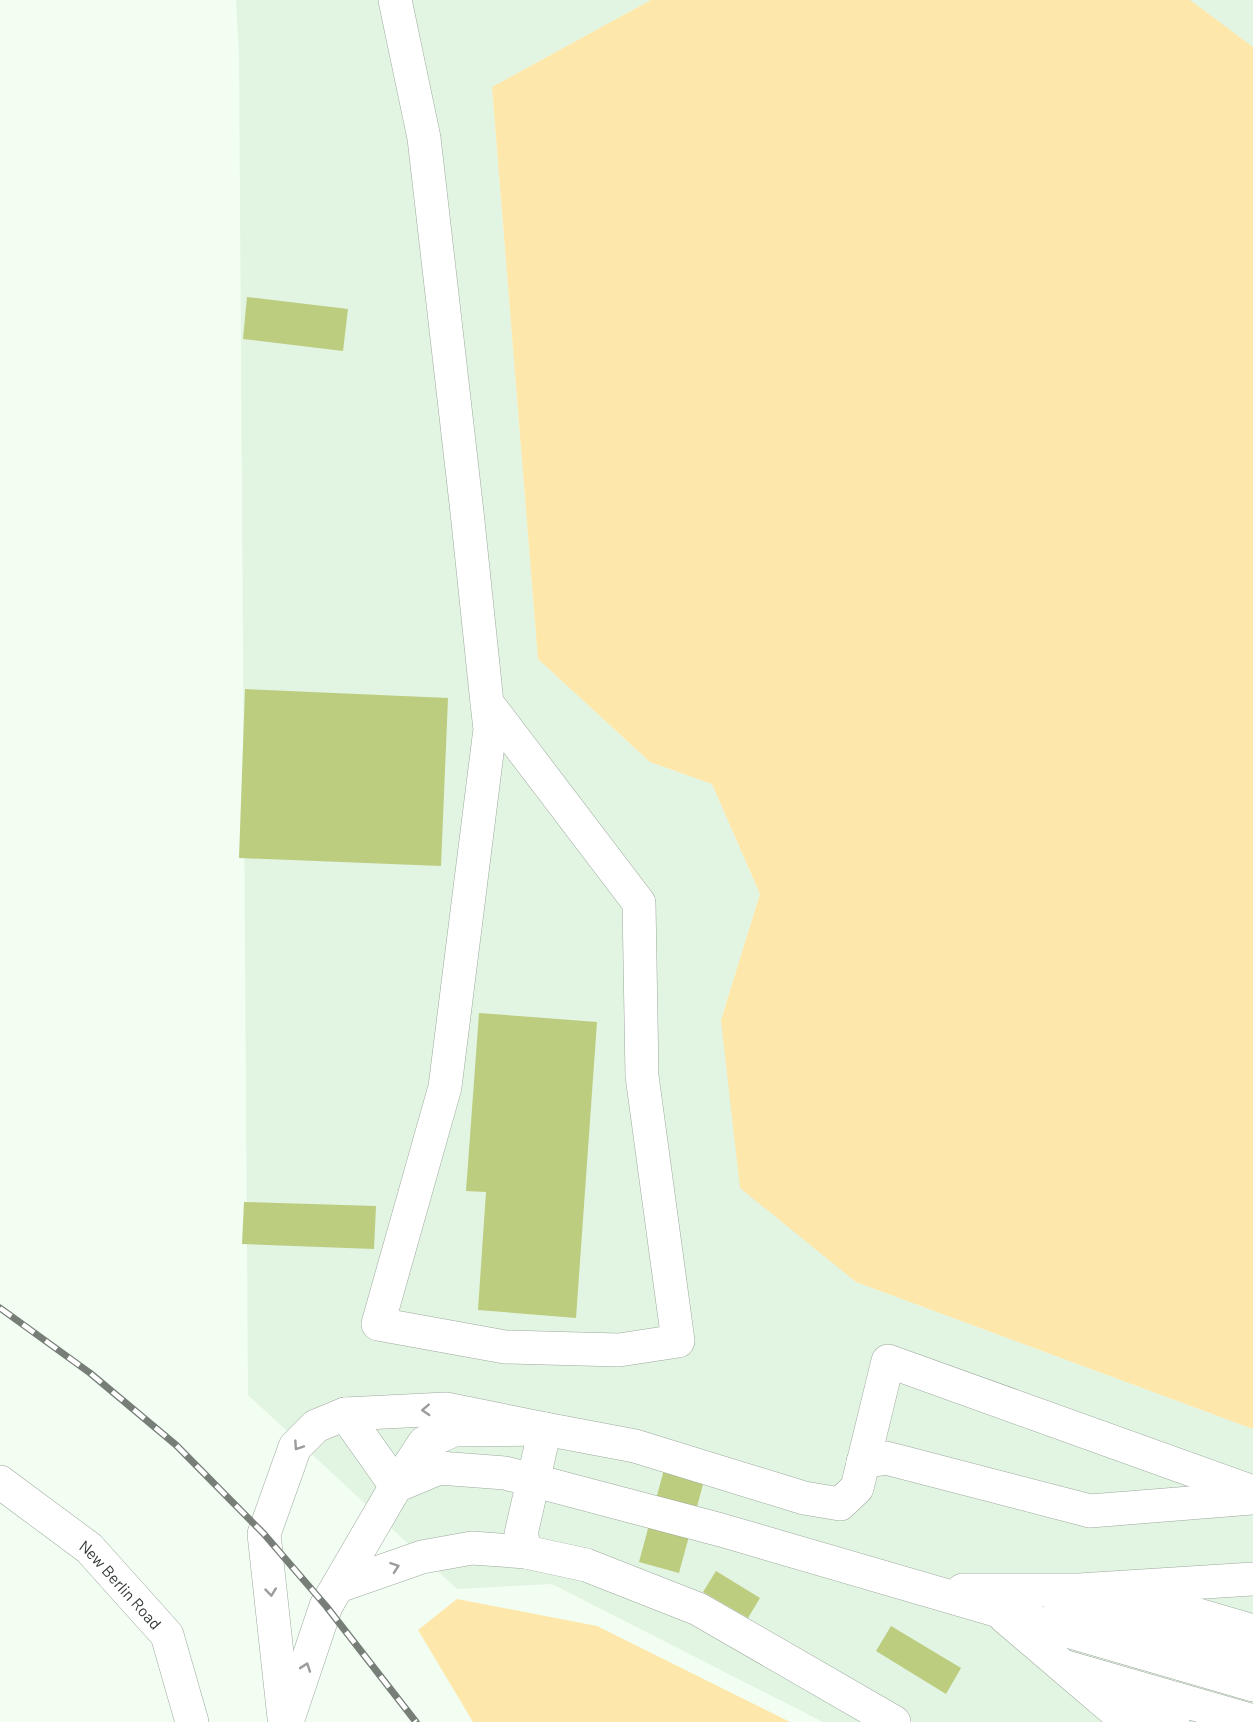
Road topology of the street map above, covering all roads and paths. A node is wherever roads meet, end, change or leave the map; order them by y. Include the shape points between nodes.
1 (395, 0) edge
2 (487, 703) junction
3 (345, 1414) junction
4 (545, 1429) junction
5 (863, 1462) junction
6 (532, 1480) junction
7 (0, 1482) edge
8 (396, 1486) junction
9 (1253, 1492) edge
10 (1253, 1498) edge
11 (526, 1552) junction
12 (1253, 1579) edge
13 (1216, 1581) junction
14 (1158, 1585) junction
15 (339, 1586) junction
16 (1108, 1588) junction
17 (928, 1590) junction
18 (1025, 1590) junction
19 (1253, 1591) edge
20 (997, 1610) junction
21 (1253, 1612) edge
22 (1253, 1631) edge
23 (1253, 1656) edge
24 (1063, 1666) junction
25 (1253, 1685) edge
26 (1118, 1713) edge
27 (1253, 1721) edge
28 (192, 1722) edge
29 (286, 1722) edge
30 (894, 1722) edge
31 (1173, 1722) edge

1 - 2 street via 424,138
2 - 2 street via 490,729 445,1087 378,1324 505,1347 620,1350 678,1341 642,1076 639,903
4 -> 3 street via 446,1409
3 - 8 street
3 -> 29 street via 316,1426 295,1447 264,1534
4 - 5 street via 635,1446 804,1498 840,1504 857,1488
4 - 6 street
4 - 8 street via 454,1430 424,1443
5 - 9 street via 888,1361
5 - 10 street via 886,1458 1090,1511
6 - 8 street via 506,1473 439,1468
6 - 11 street via 521,1534
6 - 17 street
7 - 28 street, New Berlin Road via 89,1548 167,1635
8 - 15 street
15 -> 11 street via 422,1557 472,1548
11 - 30 street via 586,1565 698,1609
12 - 13 street
13 - 14 street
13 - 19 street
14 - 16 street
14 - 21 street
29 -> 15 street via 326,1606
16 - 18 street
16 - 22 street
17 - 18 street
17 - 20 street
18 - 23 street
20 - 24 street
20 - 25 street
24 - 26 street
24 - 27 street
26 - 31 street

